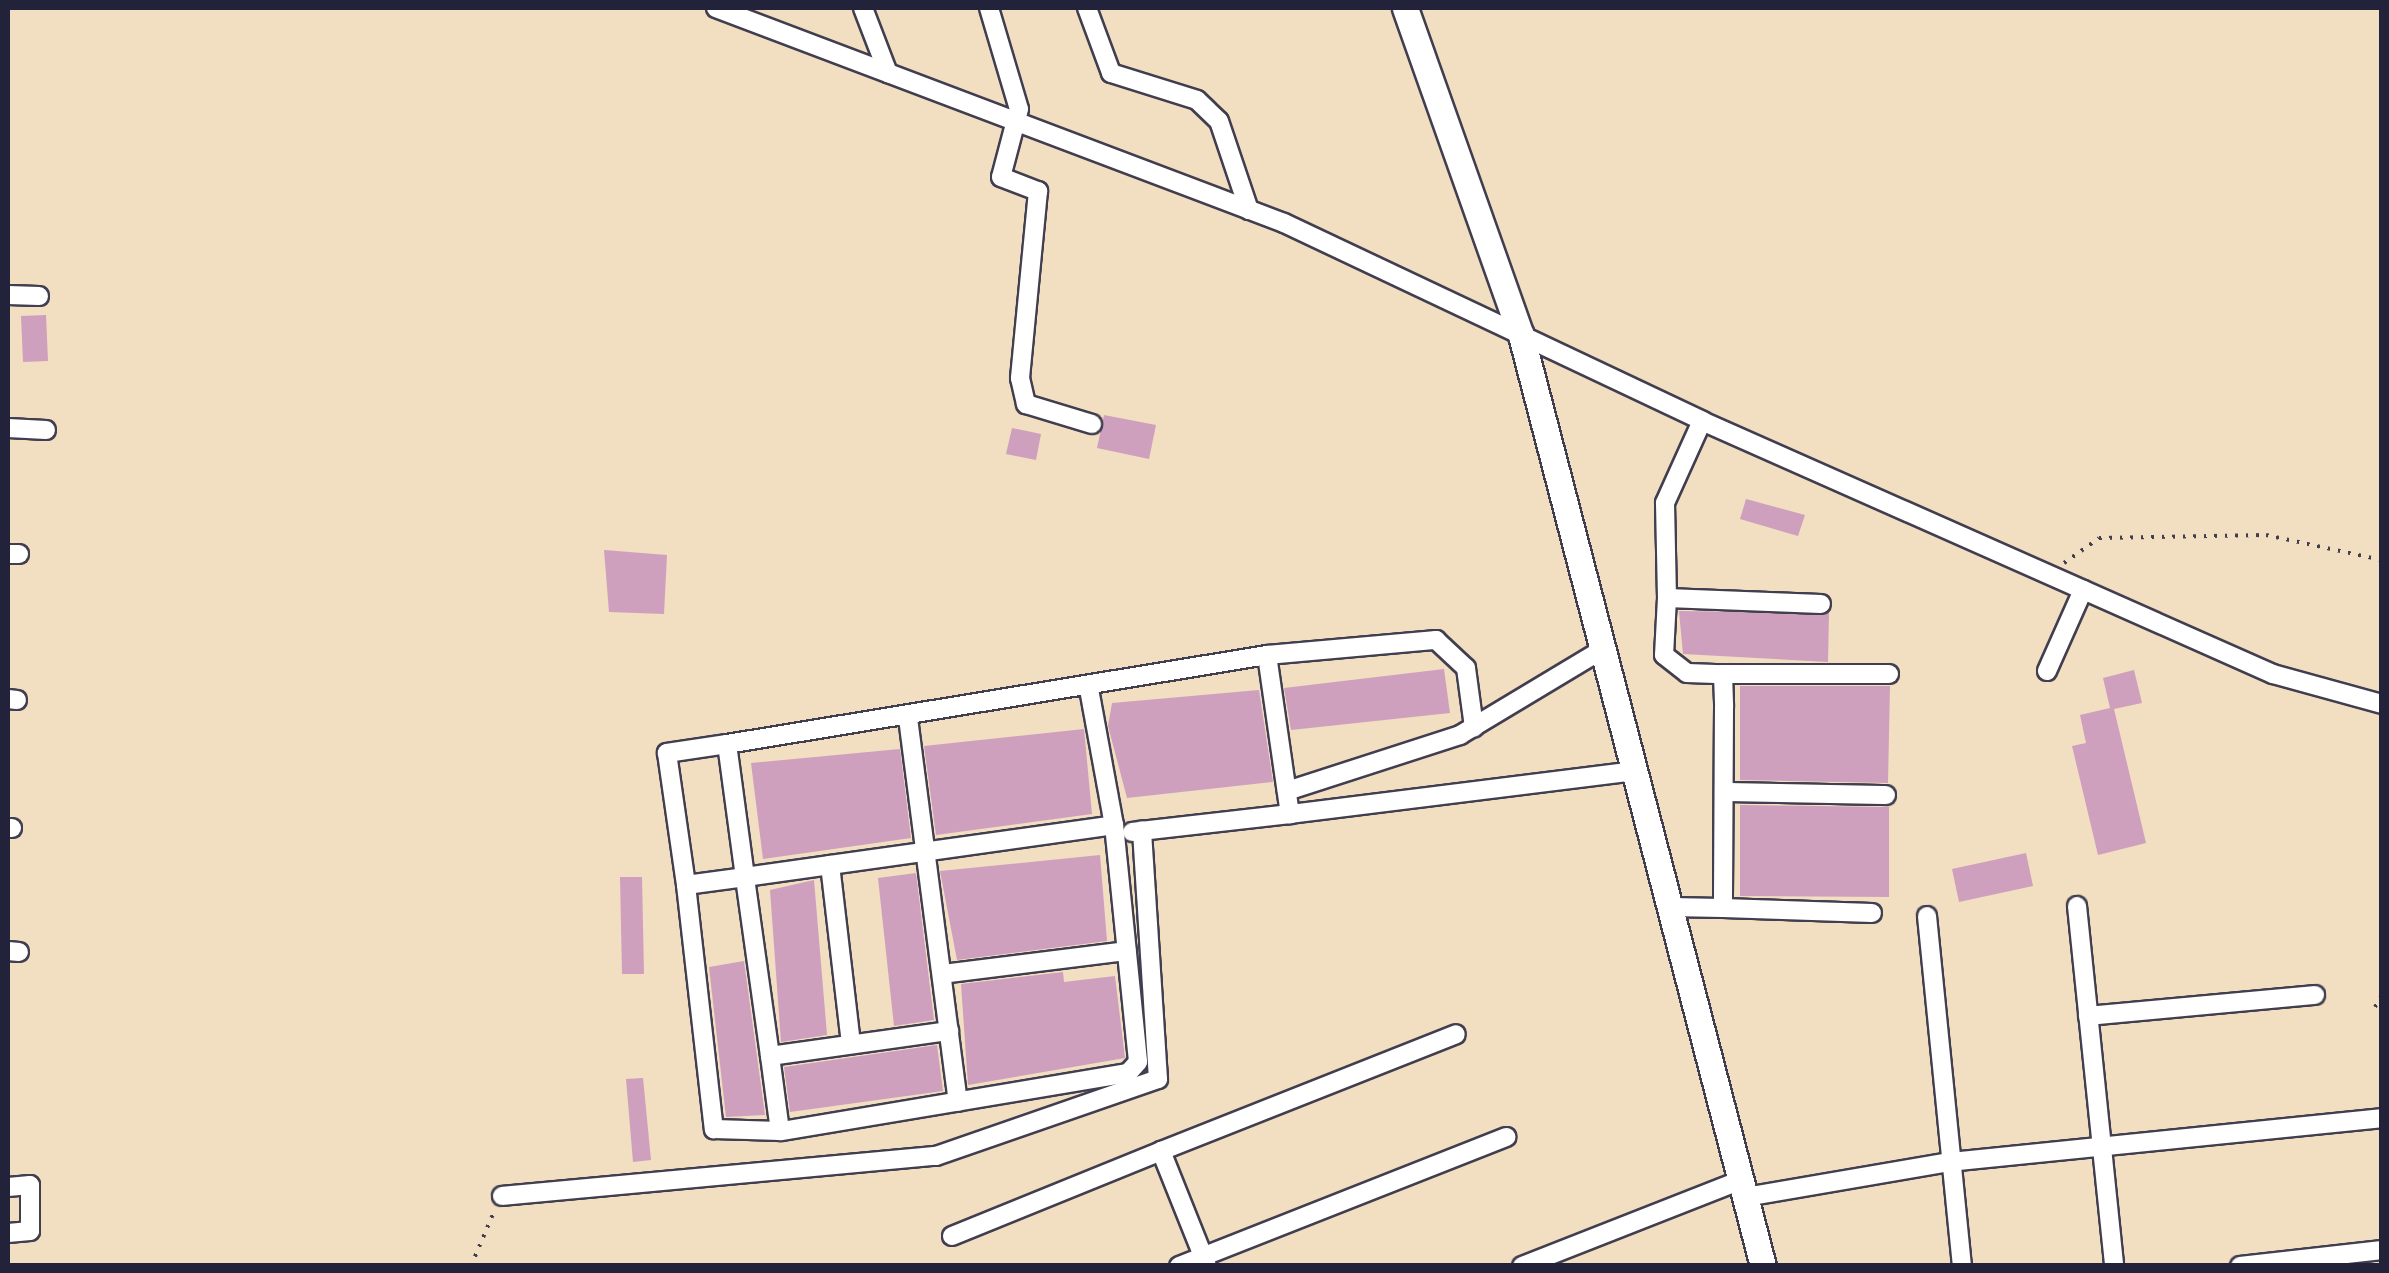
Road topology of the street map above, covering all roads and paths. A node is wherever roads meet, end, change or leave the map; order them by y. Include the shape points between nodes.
1 (716, 8) edge
2 (863, 8) edge
3 (989, 8) edge
4 (1087, 8) edge
5 (1405, 8) edge
6 (888, 73) junction
7 (1016, 121) junction
8 (1249, 210) junction
9 (8, 295) edge
10 (40, 296) dead end
11 (1521, 335) junction
12 (1702, 422) junction
13 (1092, 424) dead end
14 (8, 428) edge
15 (46, 430) dead end
16 (2382, 560) edge
17 (2057, 578) junction
18 (2083, 590) junction
19 (1666, 598) junction
20 (1820, 604) dead end
21 (1603, 649) junction
22 (1267, 655) junction
23 (2047, 671) dead end
24 (1723, 674) junction
25 (1889, 674) dead end
26 (1088, 689) junction
27 (2382, 704) edge
28 (908, 718) junction
29 (1474, 727) junction
30 (727, 744) junction
31 (1634, 771) junction
32 (1287, 792) junction
33 (1724, 792) junction
34 (1886, 795) dead end
35 (1290, 814) junction
36 (1114, 830) junction
37 (1142, 831) junction
38 (927, 851) junction
39 (830, 865) junction
40 (745, 877) junction
41 (686, 886) junction
42 (2077, 906) dead end
43 (1670, 907) junction
44 (1723, 908) junction
45 (1872, 913) dead end
46 (1927, 916) dead end
47 (1126, 951) junction
48 (942, 974) junction
49 (2315, 995) dead end
50 (2382, 995) edge
51 (2374, 1007) dead end
52 (2088, 1016) junction
53 (949, 1031) junction
54 (1456, 1034) dead end
55 (851, 1044) junction
56 (770, 1056) junction
57 (958, 1102) junction
58 (2382, 1118) edge
59 (780, 1131) junction
60 (1507, 1137) dead end
61 (2102, 1148) junction
62 (1160, 1151) junction
63 (1950, 1162) junction
64 (8, 1187) edge
65 (1743, 1188) junction
66 (502, 1196) joint
67 (8, 1233) edge
68 (952, 1236) dead end
69 (2382, 1250) edge
70 (1205, 1260) edge
71 (472, 1266) edge
72 (1179, 1266) edge
73 (1522, 1266) edge
74 (1763, 1266) edge
75 (1962, 1266) edge
76 (2114, 1266) edge
77 (2240, 1266) edge

1 - 6 street
2 - 6 street
3 - 7 street
4 - 8 street via 1111,73 1197,100 1219,121
5 - 11 main road
6 - 7 street
7 - 8 street
7 - 13 street via 1001,177 1038,191 1026,404
8 - 11 street
9 - 10 street
11 - 12 street
11 - 21 main road
12 - 17 street
12 - 19 street via 1665,503
14 - 15 street
16 - 17 path via 2266,535 2099,538 2068,554
17 - 18 street
18 - 23 street
18 - 27 street via 2273,674
19 - 20 street
19 - 24 street via 1664,655 1687,673
21 - 29 street
21 - 31 main road
22 - 26 street
22 - 29 street via 1436,640 1466,668
22 - 32 street
24 - 25 street
24 - 33 street
26 - 28 street
26 - 36 street
28 - 30 street
28 - 38 street
29 - 32 street
30 - 40 street
30 - 41 street via 667,753
31 - 35 street
31 - 43 main road
32 - 35 street
33 - 34 street
33 - 44 street
35 - 37 street
36 - 37 street
36 - 38 street
36 - 47 street
37 - 66 street via 1158,1079 936,1156
38 - 39 street
38 - 48 street
39 - 40 street
39 - 55 street
40 - 41 street
40 - 56 street
41 - 59 street via 714,1129
42 - 52 street
43 - 44 street
43 - 65 main road
44 - 45 street
46 - 63 street
47 - 48 street
47 - 57 street via 1138,1062 1128,1074
48 - 53 street
49 - 52 street
50 - 51 path
52 - 61 street
53 - 55 street
53 - 57 street
54 - 62 street
55 - 56 street
56 - 59 street
57 - 59 street
58 - 61 street
60 - 70 street
61 - 63 street
61 - 76 street
62 - 68 street
62 - 70 street
63 - 65 street
63 - 75 street
64 - 67 street via 30,1185 30,1231
65 - 73 street
65 - 74 main road
66 - 71 path
69 - 77 street
70 - 72 street

